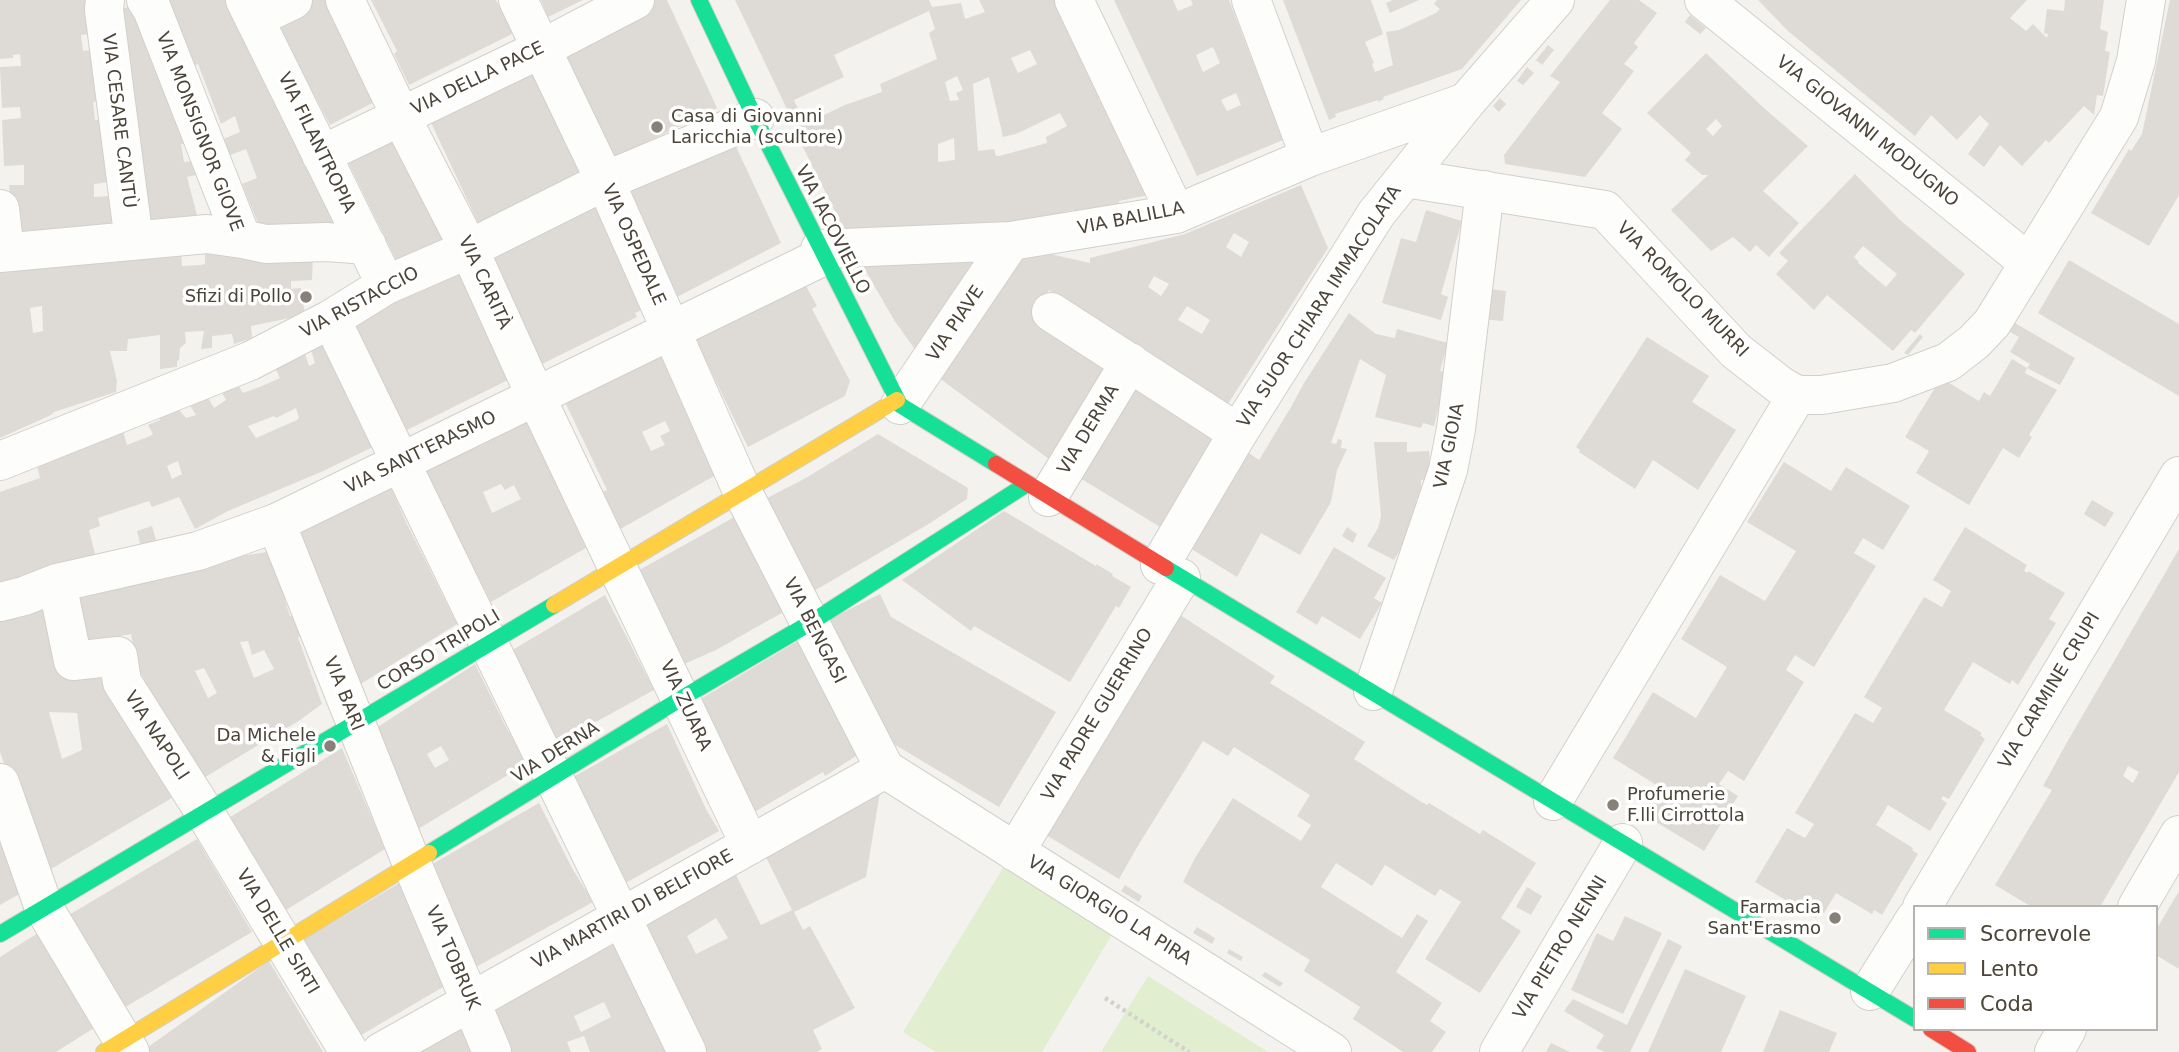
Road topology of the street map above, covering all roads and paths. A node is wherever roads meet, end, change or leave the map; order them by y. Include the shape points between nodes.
1 (105, 0) edge
2 (146, 0) edge
3 (293, 0) edge
4 (345, 0) edge
5 (517, 0) edge
6 (635, 0) edge
7 (699, 0) edge
8 (1074, 0) edge
9 (1251, 0) edge
10 (1555, 0) edge
11 (1704, 0) edge
12 (2146, 0) edge
13 (250, 9) edge
14 (541, 49) junction
15 (1466, 102) junction
16 (401, 117) junction
17 (755, 118) junction
18 (321, 155) junction
19 (1310, 158) junction
20 (1405, 178) junction
21 (605, 181) junction
22 (1485, 190) junction
23 (0, 209) edge
24 (1176, 214) junction
25 (242, 239) junction
26 (134, 241) junction
27 (1011, 241) junction
28 (367, 245) junction
29 (468, 249) junction
30 (2, 252) edge
31 (822, 252) junction
32 (2029, 263) junction
33 (386, 285) junction
34 (1051, 312) dead end
35 (331, 319) junction
36 (671, 331) junction
37 (1130, 362) junction
38 (1797, 395) junction
39 (536, 397) junction
40 (898, 403) junction
41 (1238, 433) junction
42 (0, 461) edge
43 (400, 463) junction
44 (2179, 476) edge
45 (1038, 490) junction
46 (743, 493) junction
47 (275, 523) junction
48 (618, 567) junction
49 (1171, 571) junction
50 (57, 583) junction
51 (0, 602) edge
52 (810, 623) junction
53 (489, 644) junction
54 (1373, 691) junction
55 (682, 698) junction
56 (355, 724) junction
57 (885, 769) junction
58 (555, 777) junction
59 (0, 783) edge
60 (1553, 801) junction
61 (205, 813) junction
62 (2179, 835) edge
63 (1623, 844) junction
64 (750, 845) junction
65 (1015, 852) junction
66 (412, 864) junction
67 (1924, 905) edge
68 (2138, 905) edge
69 (44, 908) junction
70 (623, 916) junction
71 (1913, 922) edge
72 (0, 934) edge
73 (283, 943) junction
74 (1870, 991) junction
75 (1105, 998) dead end
76 (470, 1002) junction
77 (1913, 1018) edge
78 (1934, 1031) edge
79 (2066, 1031) edge
80 (119, 1048) edge
81 (349, 1052) edge
82 (381, 1052) edge
83 (492, 1052) edge
84 (687, 1052) edge
85 (1189, 1052) edge
86 (1332, 1052) edge
87 (1499, 1052) edge
88 (1968, 1052) edge
89 (2054, 1052) edge

1 - 26 street, VIA CESARE CANTÙ
2 - 25 street, VIA MONSIGNOR GIOVE
3 - 13 street
4 - 16 street, VIA CARITÀ
5 - 14 street, VIA OSPEDALE
6 - 14 street, VIA DELLA PACE
7 - 17 main road, VIA IACOVIELLO
8 - 24 street
9 - 19 street
10 - 15 street, VIA SUOR CHIARA IMMACOLATA
11 - 32 street, VIA GIOVANNI MODUGNO
12 - 32 street via 2136,61 2119,117
13 - 18 street, VIA FILANTROPIA
14 - 16 street, VIA DELLA PACE
14 - 21 street, VIA OSPEDALE
15 - 19 street, VIA BALILLA
15 - 20 street, VIA SUOR CHIARA IMMACOLATA
16 - 18 street, VIA DELLA PACE
16 - 29 street, VIA CARITÀ
17 - 21 street, VIA RISTACCIO
17 - 31 main road, VIA IACOVIELLO
18 - 28 street, VIA FILANTROPIA
19 - 24 street, VIA BALILLA
20 - 22 street, VIA ROMOLO MURRI
20 - 41 street, VIA SUOR CHIARA IMMACOLATA via 1376,214
21 - 29 street, VIA RISTACCIO
21 - 36 street, VIA OSPEDALE
22 - 38 street, VIA ROMOLO MURRI via 1605,210 1736,351
22 - 54 street, VIA GIOIA via 1457,429 1448,470
23 - 30 street
24 - 27 street, VIA BALILLA
25 - 26 street, VIA MONSIGNOR GIOVE via 207,234
25 - 28 street via 267,244
26 - 30 street, VIA MONSIGNOR GIOVE
27 - 31 street, VIA BALILLA
27 - 40 street, VIA PIAVE
28 - 33 street, VIA FILANTROPIA
29 - 33 street, VIA RISTACCIO
29 - 39 street, VIA CARITÀ
31 - 36 street, VIA SANT'ERASMO
31 - 40 main road, VIA IACOVIELLO
32 - 38 street via 1992,323 1948,362 1893,383
33 - 35 street, VIA RISTACCIO
34 - 37 street
35 - 42 street, VIA RISTACCIO via 250,361
35 - 43 street
36 - 39 street, VIA SANT'ERASMO
36 - 46 street, VIA OSPEDALE
37 - 41 street
37 - 45 street, VIA DERMA
38 - 60 street
39 - 43 street, VIA SANT'ERASMO
39 - 48 street, VIA CARITÀ
40 - 45 main road
40 - 46 main road, CORSO TRIPOLI
41 - 49 street, VIA SUOR CHIARA IMMACOLATA
43 - 47 street, VIA SANT'ERASMO
43 - 53 street
44 - 67 street, VIA CARMINE CRUPI
45 - 49 main road
45 - 52 main road, VIA DERNA
46 - 48 main road, CORSO TRIPOLI
46 - 52 street, VIA BENGASI
47 - 50 street, VIA SANT'ERASMO via 198,551
47 - 56 street, VIA BARI
48 - 53 main road, CORSO TRIPOLI
48 - 55 street, VIA ZUARA
49 - 54 main road
49 - 65 street, VIA PADRE GUERRINO
50 - 51 street, VIA SANT'ERASMO
50 - 61 street, VIA NAPOLI via 73,661 118,656 122,682
52 - 55 main road, VIA DERNA
52 - 57 street, VIA BENGASI
53 - 56 main road, CORSO TRIPOLI
53 - 58 street
54 - 60 main road
55 - 58 main road, VIA DERNA
55 - 64 street, VIA ZUARA
56 - 61 main road, CORSO TRIPOLI
56 - 66 street, VIA BARI
57 - 64 street, VIA MARTIRI DI BELFIORE
57 - 65 street, VIA GIORGIO LA PIRA
58 - 66 main road, VIA DERNA
58 - 70 street
59 - 69 street
60 - 63 main road
61 - 69 main road, CORSO TRIPOLI
61 - 73 street, VIA DELLE SIRTI
62 - 68 street
63 - 74 main road
63 - 87 street, VIA PIETRO NENNI
64 - 70 street, VIA MARTIRI DI BELFIORE
65 - 86 street, VIA GIORGIO LA PIRA
66 - 73 main road, VIA DERNA
66 - 76 street, VIA TOBRUK
69 - 72 main road, CORSO TRIPOLI
69 - 80 street
70 - 76 street, VIA MARTIRI DI BELFIORE
70 - 84 street
71 - 74 street
73 - 80 main road, VIA DERNA
73 - 81 street, VIA DELLE SIRTI
74 - 77 main road
75 - 85 path
76 - 82 street, VIA MARTIRI DI BELFIORE
76 - 83 street, VIA TOBRUK
78 - 88 main road
79 - 89 street

